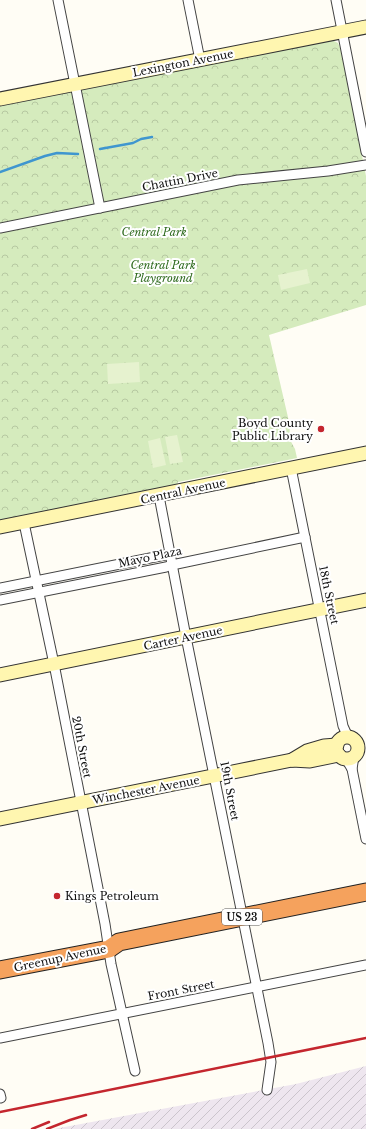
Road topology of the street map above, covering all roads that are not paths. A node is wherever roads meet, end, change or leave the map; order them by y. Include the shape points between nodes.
1 (58, 0) edge
2 (188, 0) edge
3 (336, 0) edge
4 (366, 27) edge
5 (342, 32) junction
6 (200, 60) junction
7 (75, 84) junction
8 (0, 99) edge
9 (366, 152) edge
10 (366, 165) edge
11 (100, 208) junction
12 (0, 228) edge
13 (366, 453) edge
14 (291, 468) junction
15 (159, 496) junction
16 (24, 522) junction
17 (0, 527) edge
18 (305, 537) junction
19 (170, 554) junction
20 (172, 565) junction
21 (36, 580) junction
22 (0, 588) edge
23 (39, 592) junction
24 (0, 600) edge
25 (366, 600) edge
26 (320, 609) junction
27 (186, 637) junction
28 (54, 664) junction
29 (0, 675) edge
30 (350, 747) edge
31 (215, 776) junction
32 (81, 803) junction
33 (0, 819) edge
34 (366, 839) edge
35 (366, 892) edge
36 (243, 917) junction
37 (111, 943) junction
38 (0, 960) edge
39 (366, 965) edge
40 (0, 970) edge
41 (257, 987) junction
42 (122, 1014) junction
43 (0, 1038) edge
44 (135, 1071) dead end
45 (267, 1090) dead end

1 - 7 street
2 - 6 street
3 - 5 street
4 - 5 street, Lexington Avenue
5 - 6 street, Lexington Avenue
5 - 9 street
6 - 7 street, Lexington Avenue
7 - 8 street, Lexington Avenue
7 - 11 street
10 - 11 street, Chattin Drive via 328,172 238,180
11 - 12 street, Chattin Drive
13 - 14 street, Central Avenue
14 - 15 street, Central Avenue
14 - 18 street, 18th Street
15 - 16 street, Central Avenue
15 - 19 street, 19th Street
16 - 17 street, Central Avenue
16 - 21 street, 20th Street
18 - 20 street, Mayo Plaza
18 - 26 street, 18th Street
19 - 20 street, 19th Street
19 - 21 street, Mayo Plaza
20 - 23 street, Mayo Plaza
20 - 27 street, 19th Street
21 - 22 street, Mayo Plaza
21 - 23 street, 20th Street
23 - 24 street, Mayo Plaza
23 - 28 street, 20th Street
25 - 26 street, Carter Avenue
26 - 27 street, Carter Avenue
26 - 30 street, 18th Street
27 - 28 street, Carter Avenue
27 - 31 street, 19th Street
28 - 29 street, Carter Avenue
28 - 32 street, 20th Street
30 - 31 street, Winchester Avenue via 310,761 292,760
30 - 34 street, 18th Street
31 - 32 street, Winchester Avenue
31 - 36 street, 19th Street
32 - 33 street, Winchester Avenue
32 - 37 street, 20th Street
35 - 36 highway, Greenup Avenue / US 23
36 - 37 highway, Greenup Avenue / US 23
36 - 41 street, 19th Street
37 - 38 highway, Greenup Avenue / US 23
37 - 40 highway, Greenup Avenue / US 23
37 - 42 street, 20th Street via 111,964
39 - 41 street, Front Street
41 - 42 street, Front Street
41 - 45 street, 19th Street via 270,1051
42 - 43 street, Front Street
42 - 44 street, 20th Street

